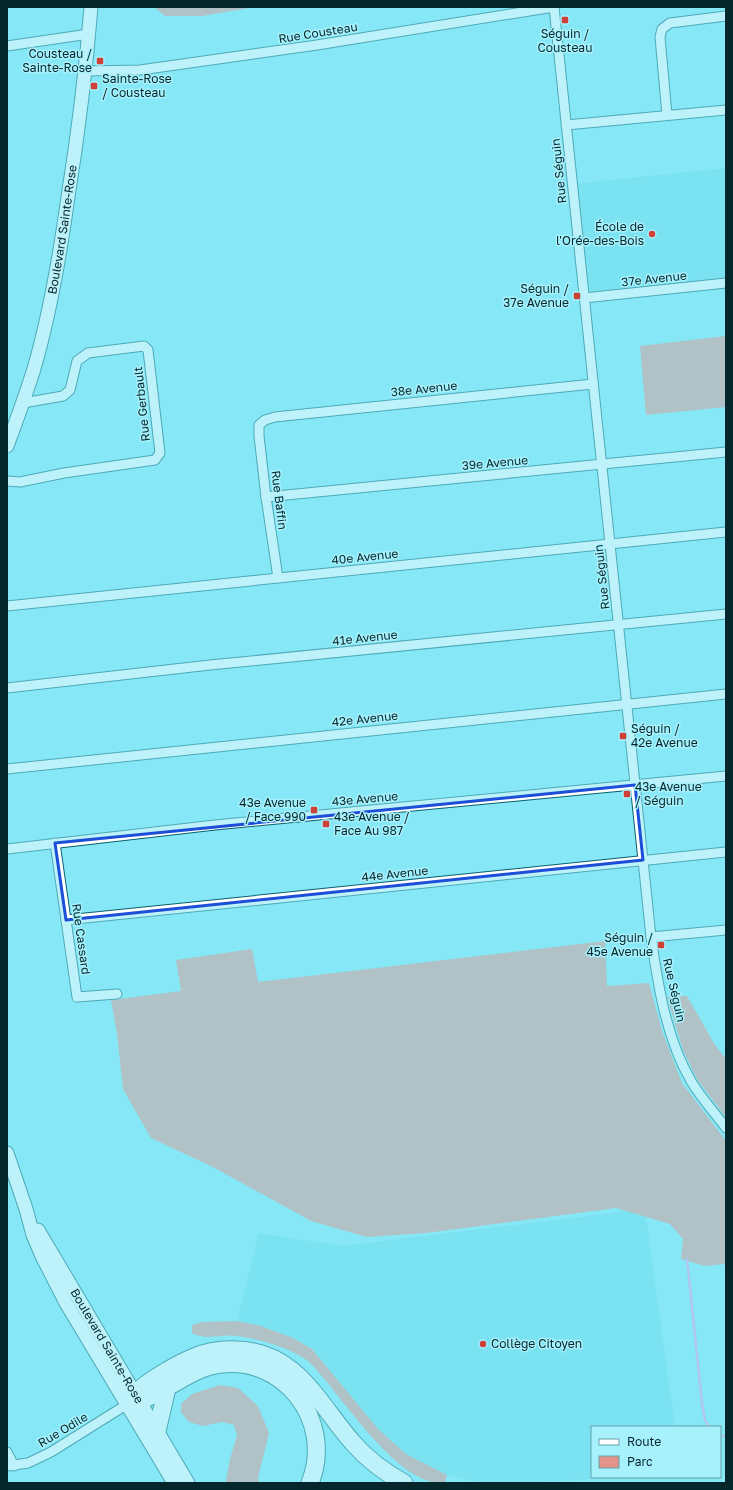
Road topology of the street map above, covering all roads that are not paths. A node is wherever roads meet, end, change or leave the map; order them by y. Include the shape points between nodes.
1 (91, 7) edge
2 (554, 7) edge
3 (726, 16) edge
4 (89, 34) junction
5 (7, 46) edge
6 (85, 71) junction
7 (726, 110) edge
8 (668, 115) junction
9 (566, 125) junction
10 (726, 283) edge
11 (584, 298) junction
12 (593, 384) junction
13 (23, 403) junction
14 (259, 426) joint
15 (7, 446) edge
16 (726, 452) edge
17 (602, 465) junction
18 (7, 481) edge
19 (266, 497) junction
20 (726, 532) edge
21 (610, 545) junction
22 (278, 578) junction
23 (7, 606) edge
24 (726, 614) edge
25 (619, 625) junction
26 (7, 688) edge
27 (726, 694) edge
28 (627, 704) junction
29 (7, 769) edge
30 (726, 776) edge
31 (635, 786) junction
32 (55, 843) junction
33 (7, 849) edge
34 (726, 852) edge
35 (643, 860) junction
36 (66, 920) junction
37 (726, 930) edge
38 (651, 936) junction
39 (117, 994) dead end
40 (726, 1128) edge
41 (7, 1153) edge
42 (167, 1388) junction
43 (134, 1400) junction
44 (157, 1431) junction
45 (7, 1452) edge
46 (10, 1466) edge
47 (174, 1483) edge
48 (188, 1483) edge
49 (310, 1483) edge
50 (404, 1483) edge

1 - 4 street, Boulevard Sainte-Rose
2 - 6 street, Rue Cousteau via 140,70
2 - 9 street, Rue Séguin
3 - 8 street via 670,23 662,29 660,37
4 - 5 street
4 - 6 street, Boulevard Sainte-Rose
6 - 13 street, Boulevard Sainte-Rose via 51,295
7 - 8 street
8 - 9 street
9 - 11 street, Rue Séguin
10 - 11 street, 37e Avenue
11 - 12 street, Rue Séguin
12 - 14 street, 38e Avenue via 275,417 265,420
12 - 17 street, Rue Séguin
13 - 15 street, Boulevard Sainte-Rose
13 - 18 street, Rue Gerbault via 63,396 70,390 77,361 88,353 144,346 148,350 160,453 155,460 20,482
14 - 19 street, Rue Baffin
16 - 17 street, 39e Avenue
17 - 19 street, 39e Avenue
17 - 21 street, Rue Séguin
19 - 22 street, Rue Baffin
20 - 21 street, 40e Avenue
21 - 22 street, 40e Avenue
21 - 25 street, Rue Séguin
22 - 23 street, 40e Avenue
24 - 25 street, 41e Avenue
25 - 26 street, 41e Avenue
25 - 28 street, Rue Séguin
27 - 28 street, 42e Avenue
28 - 29 street, 42e Avenue
28 - 31 street, Rue Séguin
30 - 31 street, 43e Avenue
31 - 32 street, 43e Avenue via 223,824
31 - 35 street, Rue Séguin
32 - 33 street, 43e Avenue
32 - 36 street, Rue Cassard
34 - 35 street, 44e Avenue
35 - 36 street, 44e Avenue
35 - 38 street, Rue Séguin
36 - 39 street, Rue Cassard via 77,997
37 - 38 street
38 - 40 street, Rue Séguin via 657,978 671,1033 692,1082
41 - 43 street, Boulevard Sainte-Rose via 26,1209
42 - 43 highway via 148,1398
42 - 44 highway
42 - 49 highway via 196,1371 224,1364 256,1367 279,1378 298,1396 312,1420 316,1449 315,1468
43 - 44 street, Boulevard Sainte-Rose
43 - 46 street, Rue Odile via 51,1452 28,1463
43 - 47 street, Boulevard Sainte-Rose
43 - 50 highway via 142,1387 202,1354 232,1350 262,1354 284,1364 299,1376 355,1445
44 - 48 street, Boulevard Sainte-Rose
45 - 46 street

